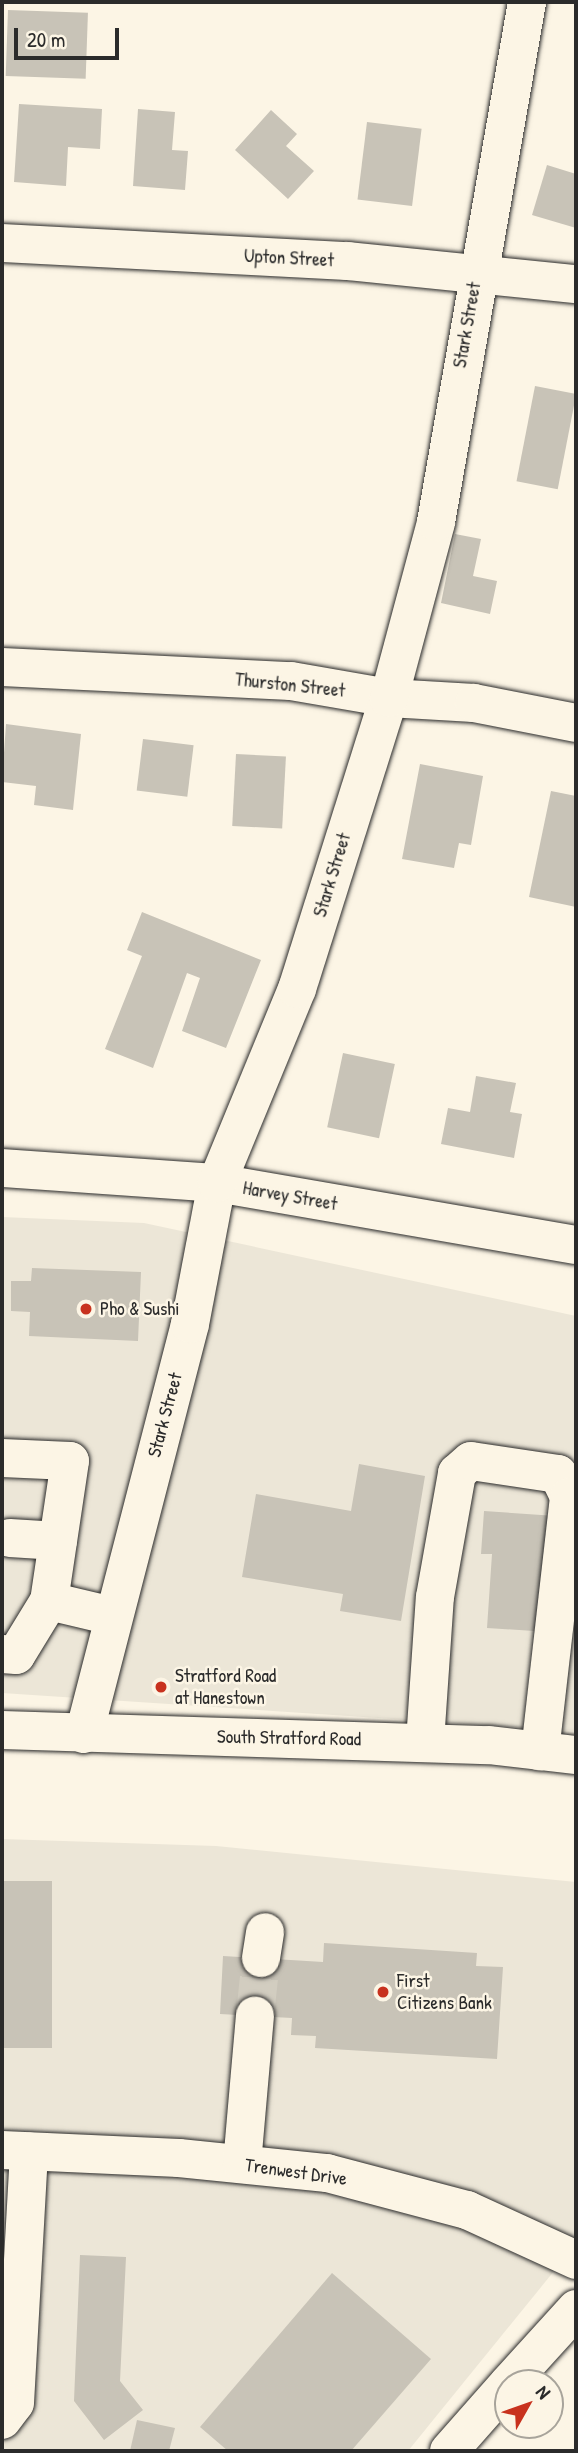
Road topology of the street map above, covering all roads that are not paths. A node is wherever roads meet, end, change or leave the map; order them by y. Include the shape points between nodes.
1 (527, 2) edge
2 (2, 243) edge
3 (476, 271) junction
4 (576, 284) edge
5 (2, 667) edge
6 (389, 698) junction
7 (576, 723) edge
8 (2, 1168) edge
9 (217, 1183) junction
10 (576, 1245) edge
11 (2, 1458) edge
12 (10, 1538) dead end
13 (58, 1541) junction
14 (49, 1601) junction
15 (112, 1616) junction
16 (2, 1654) edge
17 (2, 1730) edge
18 (84, 1734) junction
19 (425, 1742) junction
20 (558, 1753) edge
21 (255, 2016) tunnel mouth
22 (15, 2151) edge
23 (242, 2164) junction
24 (576, 2260) edge
25 (576, 2309) edge
26 (522, 2369) edge
27 (494, 2401) edge
28 (2, 2420) edge
29 (449, 2451) edge

1 - 3 street, Stark Street
2 - 3 street, Upton Street
3 - 4 street, Upton Street
3 - 6 street, Stark Street via 436,522
5 - 6 street, Thurston Street via 291,681
6 - 7 street, Thurston Street via 474,703
6 - 9 street, Stark Street via 297,989
8 - 9 street, Harvey Street
9 - 10 street, Harvey Street
9 - 15 street, Stark Street via 190,1324
11 - 13 street via 70,1461
12 - 13 street
13 - 14 street
14 - 15 street
14 - 16 street via 16,1655
15 - 18 street, Stark Street
17 - 18 street, South Stratford Road
18 - 19 street, South Stratford Road
19 - 20 street, South Stratford Road
19 - 20 street via 435,1597 457,1473 471,1461 558,1474 569,1497
21 - 23 street
22 - 23 street, Trenwest Drive
22 - 28 street via 15,2403
23 - 24 street, Trenwest Drive via 327,2173 467,2210
25 - 26 street
27 - 29 street

